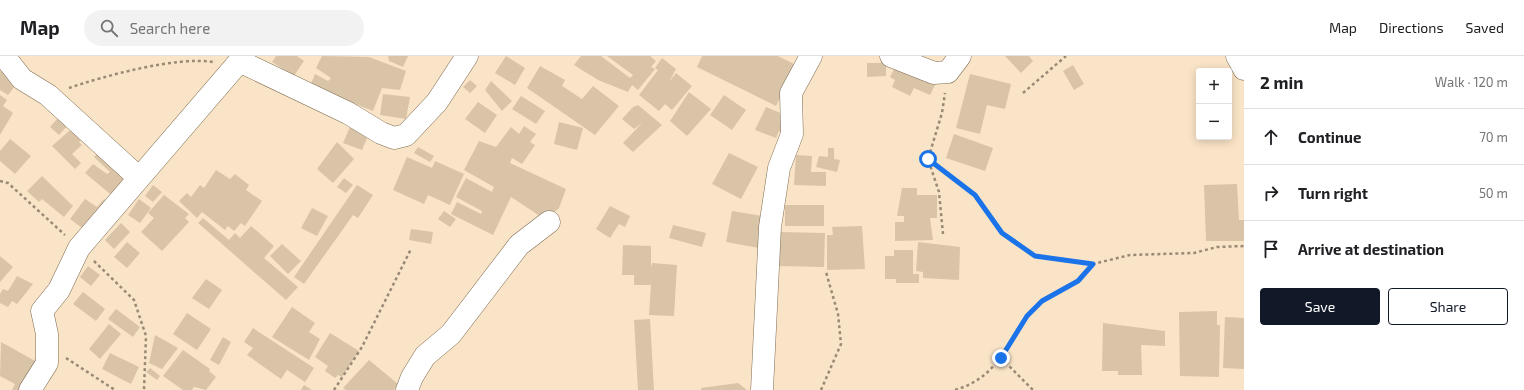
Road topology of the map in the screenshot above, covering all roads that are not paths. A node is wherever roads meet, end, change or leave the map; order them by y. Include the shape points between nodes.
1 (4, 56) edge
2 (467, 56) edge
3 (811, 56) edge
4 (892, 56) edge
5 (1237, 56) edge
6 (240, 61) edge
7 (954, 64) edge
8 (1244, 69) edge
9 (138, 177) junction
10 (549, 222) dead end
11 (30, 390) edge
12 (407, 390) edge
13 (762, 390) edge

1 - 9 street via 22,79 48,95
2 - 6 street via 437,102 406,135 394,138
3 - 13 street via 791,93 792,134 779,168 770,227
4 - 7 street via 934,73
5 - 8 street
6 - 9 street
9 - 11 street via 79,248 59,290 42,311 47,334 47,363
10 - 12 street via 519,245 450,334 425,356

